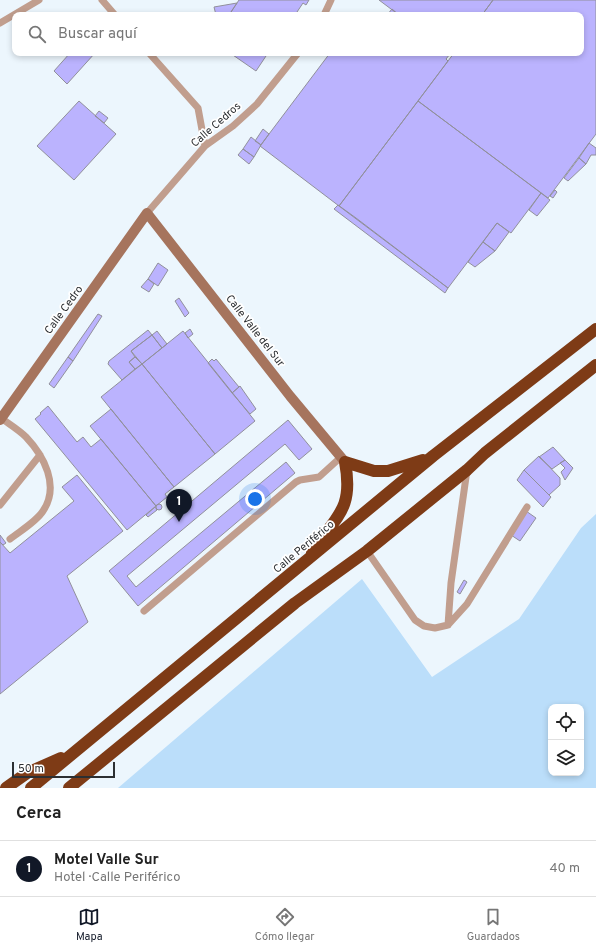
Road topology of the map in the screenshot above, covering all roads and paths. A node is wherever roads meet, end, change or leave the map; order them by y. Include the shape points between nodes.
1 (39, 0) edge
2 (102, 0) edge
3 (330, 0) edge
4 (19, 12) edge
5 (112, 12) edge
6 (325, 12) edge
7 (12, 16) edge
8 (0, 23) edge
9 (152, 56) edge
10 (296, 56) edge
11 (205, 146) junction
12 (148, 213) junction
13 (596, 329) edge
14 (596, 365) edge
15 (1, 419) edge
16 (40, 455) junction
17 (433, 456) junction
18 (343, 460) junction
19 (467, 470) junction
20 (0, 505) edge
21 (527, 507) dead end
22 (10, 539) dead end
23 (367, 551) junction
24 (304, 564) junction
25 (144, 611) dead end
26 (448, 625) junction
27 (75, 752) junction
28 (6, 788) edge
29 (31, 788) edge
30 (69, 788) edge

1 - 4 lane
2 - 5 lane
3 - 6 lane
7 - 8 lane
9 - 11 lane via 198,108
10 - 11 lane, Calle Cedros via 257,104 233,126
11 - 12 lane, Calle Cedros
12 - 15 street, Calle Cedro
12 - 18 street, Calle Valle del Sur
13 - 17 highway, Calle Periférico
14 - 19 highway
15 - 16 lane via 25,436
16 - 20 lane
16 - 22 lane via 50,478 47,504 42,512
17 - 18 highway via 388,471 374,471
17 - 24 highway, Calle Periférico
18 - 24 highway via 349,482 345,504
18 - 25 lane via 319,477 296,482
19 - 23 highway
19 - 26 lane via 451,583
21 - 26 lane via 467,604
23 - 26 lane via 415,620 424,626 435,628
23 - 30 highway via 295,603
24 - 27 highway, Calle Periférico
27 - 28 highway via 27,773
27 - 29 highway, Calle Periférico

